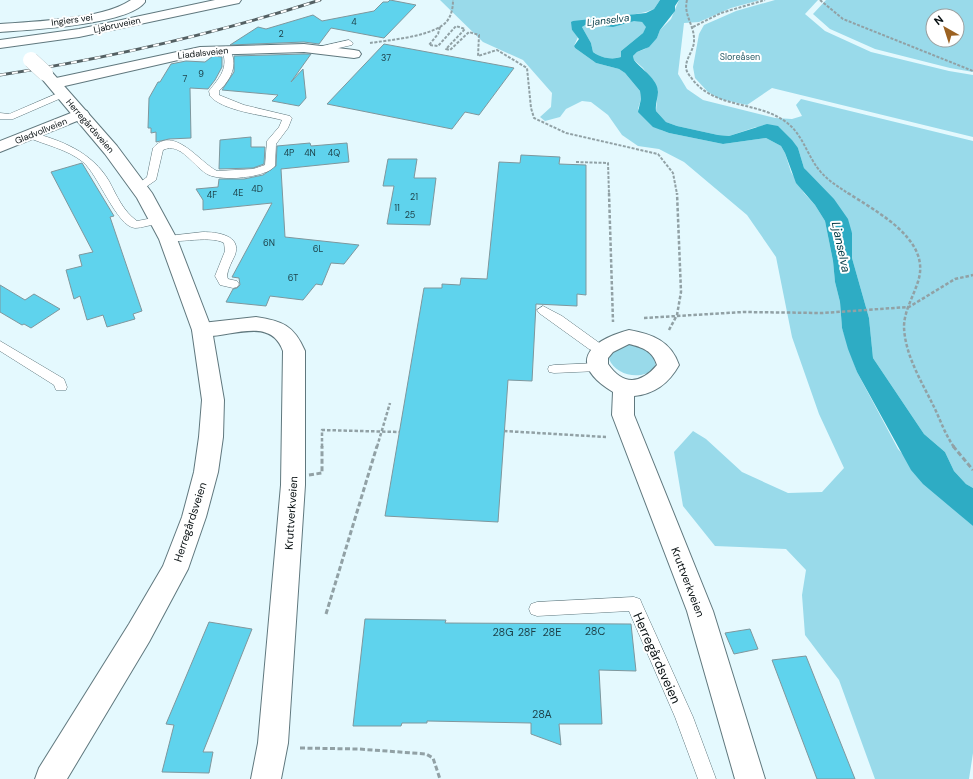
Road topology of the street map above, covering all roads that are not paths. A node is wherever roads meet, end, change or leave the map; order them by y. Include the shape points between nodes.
1 (138, 0) edge
2 (234, 0) edge
3 (0, 28) edge
4 (24, 41) junction
5 (0, 44) edge
6 (351, 49) road end
7 (226, 50) junction
8 (46, 64) junction
9 (82, 114) junction
10 (0, 116) edge
11 (30, 135) junction
12 (0, 147) edge
13 (139, 187) junction
14 (163, 230) junction
15 (234, 284) dead end
16 (543, 310) dead end
17 (202, 330) junction
18 (610, 339) junction
19 (0, 345) edge
20 (554, 369) dead end
21 (61, 387) dead end
22 (625, 388) junction
23 (537, 609) dead end
24 (50, 779) edge
25 (266, 779) edge
26 (708, 779) edge
27 (750, 779) edge

1 - 3 street, Ingiers vei via 132,7 110,14
2 - 8 street, Ljabruveien
4 - 5 street, Ljabruveien
4 - 8 street, Ljabruveien
4 - 8 street, Herregårdsveien via 21,51
6 - 7 street, Liadalsveien
7 - 8 street, Liadalsveien
7 - 13 lane via 230,69 225,80 214,91 215,96 221,100 287,118 283,128 271,143 270,165 260,171 212,173 181,148 171,144 164,145 158,148 152,178
8 - 9 street, Herregårdsveien
8 - 10 lane via 10,116
9 - 11 street, Gladvollveien
9 - 13 street, Herregårdsveien
11 - 12 street, Gladvollveien
11 - 14 lane via 77,152 93,165 122,213 132,223
13 - 14 street, Herregårdsveien
14 - 15 lane via 209,235 226,240 231,249 221,276 224,282
14 - 17 street, Herregårdsveien
16 - 18 lane via 580,338
17 - 24 street, Herregårdsveien via 213,400 206,472 194,517 175,569 139,634
17 - 25 street, Kruttverkveien via 256,324 274,327 287,336 294,351 293,485 272,749
18 - 20 lane
18 - 22 street via 603,374
18 - 22 street via 629,337 645,340 656,345 666,358 668,365 665,372 650,383
19 - 21 lane via 59,382
22 - 27 street, Kruttverkveien via 623,415 700,611
23 - 26 lane, Herregårdsveien via 634,604 684,717

